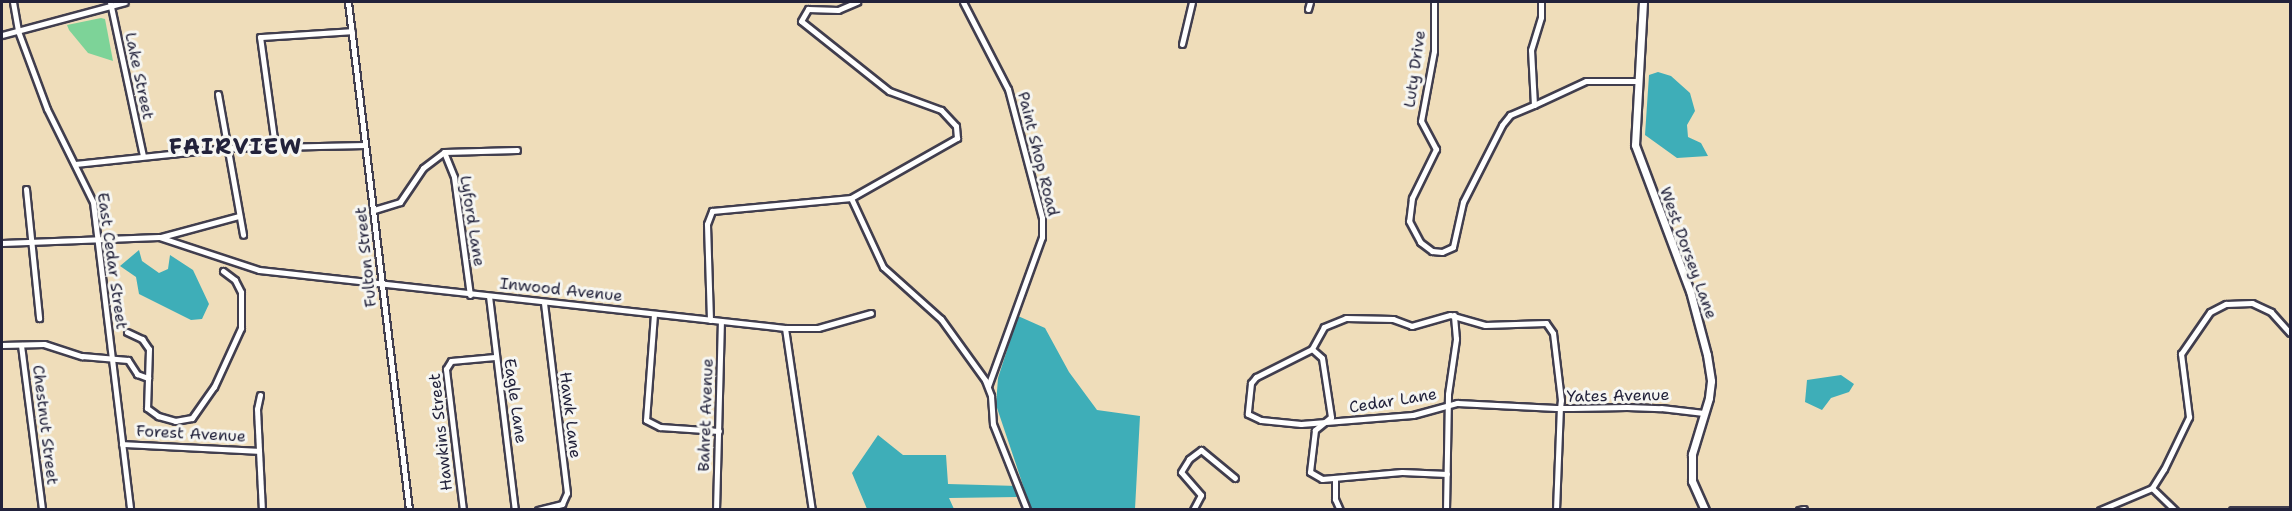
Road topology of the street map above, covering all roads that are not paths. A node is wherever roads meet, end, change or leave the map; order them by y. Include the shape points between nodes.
1 (13, 2) edge
2 (125, 2) edge
3 (348, 2) edge
4 (857, 2) edge
5 (963, 2) edge
6 (1192, 2) edge
7 (1310, 2) edge
8 (1434, 2) edge
9 (1541, 2) edge
10 (1643, 2) edge
11 (110, 3) edge
12 (1308, 9) dead end
13 (18, 31) junction
14 (352, 31) junction
15 (2, 35) edge
16 (1182, 44) dead end
17 (1638, 81) junction
18 (218, 94) dead end
19 (1534, 105) junction
20 (365, 145) junction
21 (275, 146) junction
22 (227, 148) junction
23 (517, 150) dead end
24 (444, 153) junction
25 (143, 156) junction
26 (75, 164) junction
27 (26, 189) dead end
28 (851, 198) junction
29 (374, 210) junction
30 (238, 216) junction
31 (243, 235) dead end
32 (159, 237) junction
33 (98, 239) junction
34 (30, 242) junction
35 (2, 243) edge
36 (244, 267) junction
37 (223, 271) dead end
38 (234, 279) junction
39 (382, 285) junction
40 (470, 294) junction
41 (489, 296) junction
42 (544, 302) junction
43 (871, 312) dead end
44 (654, 314) junction
45 (1454, 315) junction
46 (39, 318) dead end
47 (710, 320) junction
48 (721, 322) junction
49 (784, 328) junction
50 (127, 332) dead end
51 (2290, 333) edge
52 (2, 345) edge
53 (21, 345) junction
54 (1312, 349) junction
55 (495, 357) junction
56 (112, 359) junction
57 (148, 378) junction
58 (988, 386) junction
59 (260, 394) dead end
60 (1448, 406) junction
61 (1560, 408) junction
62 (1704, 413) junction
63 (1321, 425) junction
64 (719, 431) junction
65 (122, 444) junction
66 (259, 451) junction
67 (1447, 474) junction
68 (1235, 478) dead end
69 (1335, 478) junction
70 (2152, 488) junction
71 (42, 510) edge
72 (130, 510) edge
73 (262, 510) edge
74 (409, 510) edge
75 (463, 510) edge
76 (514, 510) edge
77 (538, 510) edge
78 (716, 510) edge
79 (812, 510) edge
80 (1027, 510) edge
81 (1193, 510) edge
82 (1340, 510) edge
83 (1446, 510) edge
84 (1556, 510) edge
85 (1705, 510) edge
86 (2100, 510) edge
87 (2175, 510) edge
88 (2232, 510) edge
89 (2290, 510) edge

1 - 13 street, East Cedar Street
2 - 11 street
3 - 14 street, Fulton Street
4 - 28 street via 838,10 808,9 801,21 889,91 942,110 958,132 950,145
5 - 58 street, Paint Shop Road via 1008,89 1042,218 1042,237
6 - 16 street
7 - 12 street
8 - 19 street, Luty Drive via 1434,51 1421,121 1436,149 1412,198 1409,221 1426,248 1442,252 1453,247 1463,202 1485,153 1510,115
9 - 19 street via 1530,59
10 - 17 street, West Dorsey Lane
11 - 13 street
11 - 25 street, Lake Street
13 - 15 street
13 - 26 street, East Cedar Street via 47,109
14 - 20 street, Fulton Street
14 - 21 street via 261,37
17 - 19 street, Luty Drive via 1586,81
17 - 62 street, West Dorsey Lane via 1635,145 1702,333 1711,381
18 - 22 street
20 - 21 street
20 - 29 street, Fulton Street
21 - 22 street
22 - 25 street
22 - 30 street
23 - 24 street
24 - 29 street via 423,168 400,202
24 - 40 street, Lyford Lane via 454,177
25 - 26 street
26 - 33 street, East Cedar Street via 91,193
27 - 34 street
28 - 47 street via 723,207 711,213 707,224
28 - 58 street via 883,267 941,319
29 - 39 street, Fulton Street
30 - 31 street
30 - 32 street
32 - 33 street
32 - 36 street, Inwood Avenue
33 - 34 street
33 - 56 street, East Cedar Street
34 - 35 street
34 - 46 street
36 - 38 street
36 - 39 street, Inwood Avenue
37 - 38 street
38 - 57 street via 242,298 240,333 214,387 192,418 175,421 153,414 145,402
39 - 40 street, Inwood Avenue
39 - 74 street, Fulton Street
40 - 41 street, Inwood Avenue
41 - 42 street, Inwood Avenue
41 - 55 street, Eagle Lane
42 - 44 street, Inwood Avenue
42 - 77 street, Hawk Lane via 567,493 562,504
43 - 49 street, Inwood Avenue via 818,328
44 - 47 street, Inwood Avenue
44 - 64 street via 646,420 660,427
45 - 54 street via 1412,326 1394,319 1346,318 1324,327
45 - 60 street via 1456,339
45 - 61 street via 1485,326 1546,323 1553,333
47 - 48 street, Inwood Avenue
48 - 49 street, Inwood Avenue
48 - 64 street, Bahret Avenue
49 - 79 street
50 - 57 street via 142,339 149,350
51 - 70 street via 2271,312 2252,303 2226,304 2205,317 2181,357 2189,417
52 - 53 street
53 - 56 street via 44,344 82,356
53 - 71 street, Chestnut Street
54 - 63 street via 1322,358 1331,417
54 - 63 street, Cedar Lane via 1256,377 1247,411 1256,418
55 - 75 street, Hawkins Street via 458,360 446,369
55 - 76 street, Eagle Lane
56 - 57 street via 128,360 137,374
56 - 65 street, East Cedar Street
58 - 80 street via 993,424
59 - 66 street
60 - 61 street, Cedar Lane via 1457,403
60 - 63 street, Cedar Lane via 1413,415
60 - 67 street
61 - 62 street, Yates Avenue via 1639,407
61 - 84 street, Yates Avenue
62 - 85 street, West Dorsey Lane via 1692,454 1692,481
63 - 69 street via 1315,430 1308,467 1317,478
64 - 78 street, Bahret Avenue
65 - 66 street, Forest Avenue
65 - 72 street, East Cedar Street
66 - 73 street
67 - 69 street via 1402,472
67 - 83 street
68 - 81 street via 1201,450 1189,459 1181,472 1201,495
69 - 82 street
70 - 86 street
70 - 87 street
88 - 89 street

